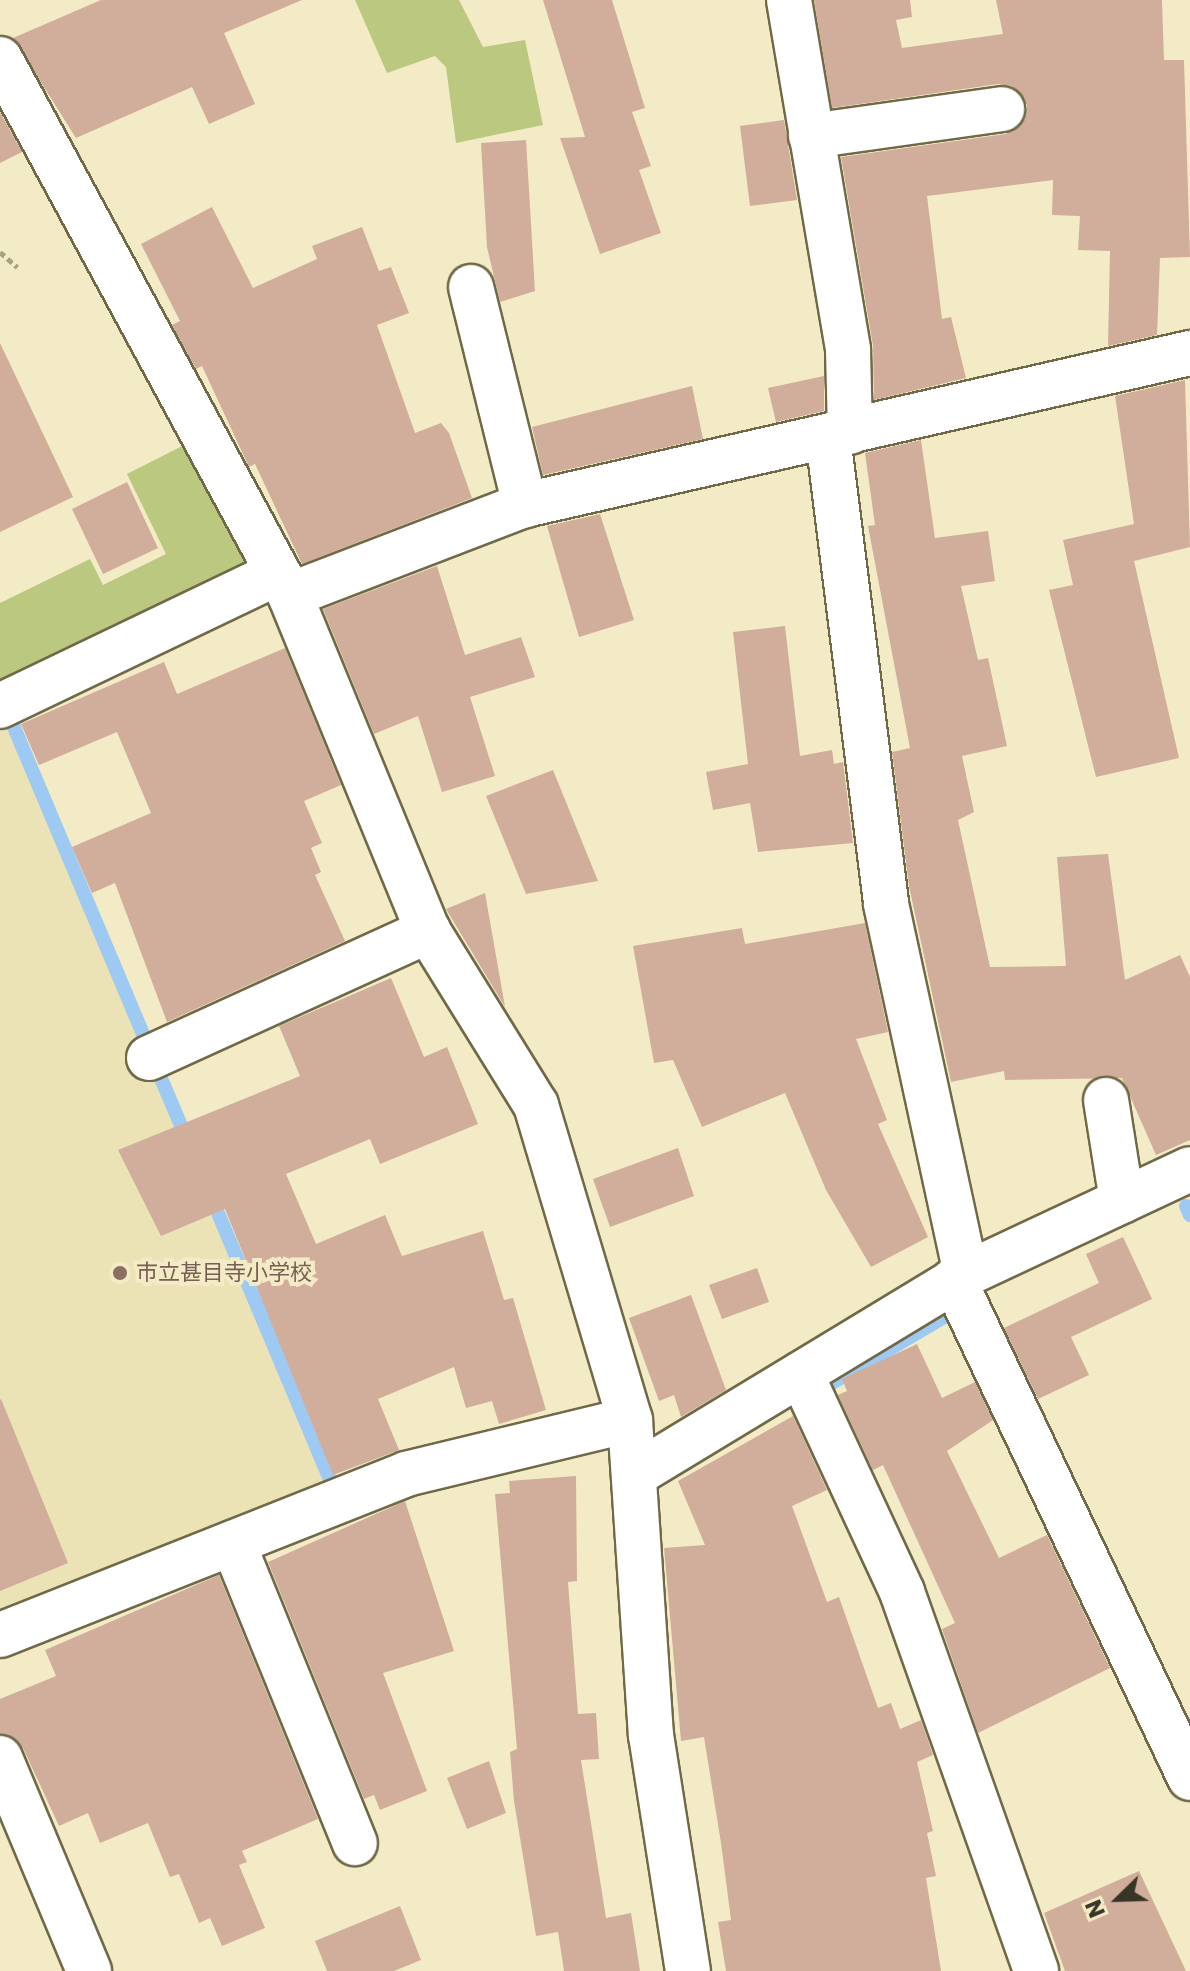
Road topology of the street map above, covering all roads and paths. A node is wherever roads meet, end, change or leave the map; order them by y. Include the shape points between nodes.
1 (789, 0) edge
2 (0, 59) edge
3 (1002, 109) dead end
4 (811, 136) junction
5 (0, 252) edge
6 (17, 267) dead end
7 (471, 287) dead end
8 (1190, 353) edge
9 (839, 434) junction
10 (525, 505) junction
11 (284, 584) junction
12 (0, 706) edge
13 (428, 931) junction
14 (149, 1058) dead end
15 (1106, 1100) dead end
16 (1190, 1169) edge
17 (1122, 1201) junction
18 (960, 1277) junction
19 (801, 1374) junction
20 (630, 1420) junction
21 (634, 1475) junction
22 (233, 1543) junction
23 (0, 1635) edge
24 (0, 1758) edge
25 (1190, 1778) edge
26 (355, 1843) dead end
27 (89, 1971) edge
28 (688, 1971) edge
29 (1036, 1971) edge

1 - 4 street
2 - 11 street
3 - 4 street
4 - 9 street via 848,350
5 - 6 path
7 - 10 street
8 - 9 street
9 - 10 street
9 - 18 street via 886,904
10 - 11 street
11 - 12 street
11 - 13 street
13 - 14 street
13 - 20 street via 536,1105
15 - 17 street
16 - 17 street
17 - 18 street
18 - 19 street
18 - 25 street
19 - 21 street
19 - 29 street via 902,1592
20 - 21 street
20 - 22 street via 406,1474
21 - 28 street via 651,1735
22 - 23 street
22 - 26 street
24 - 27 street

